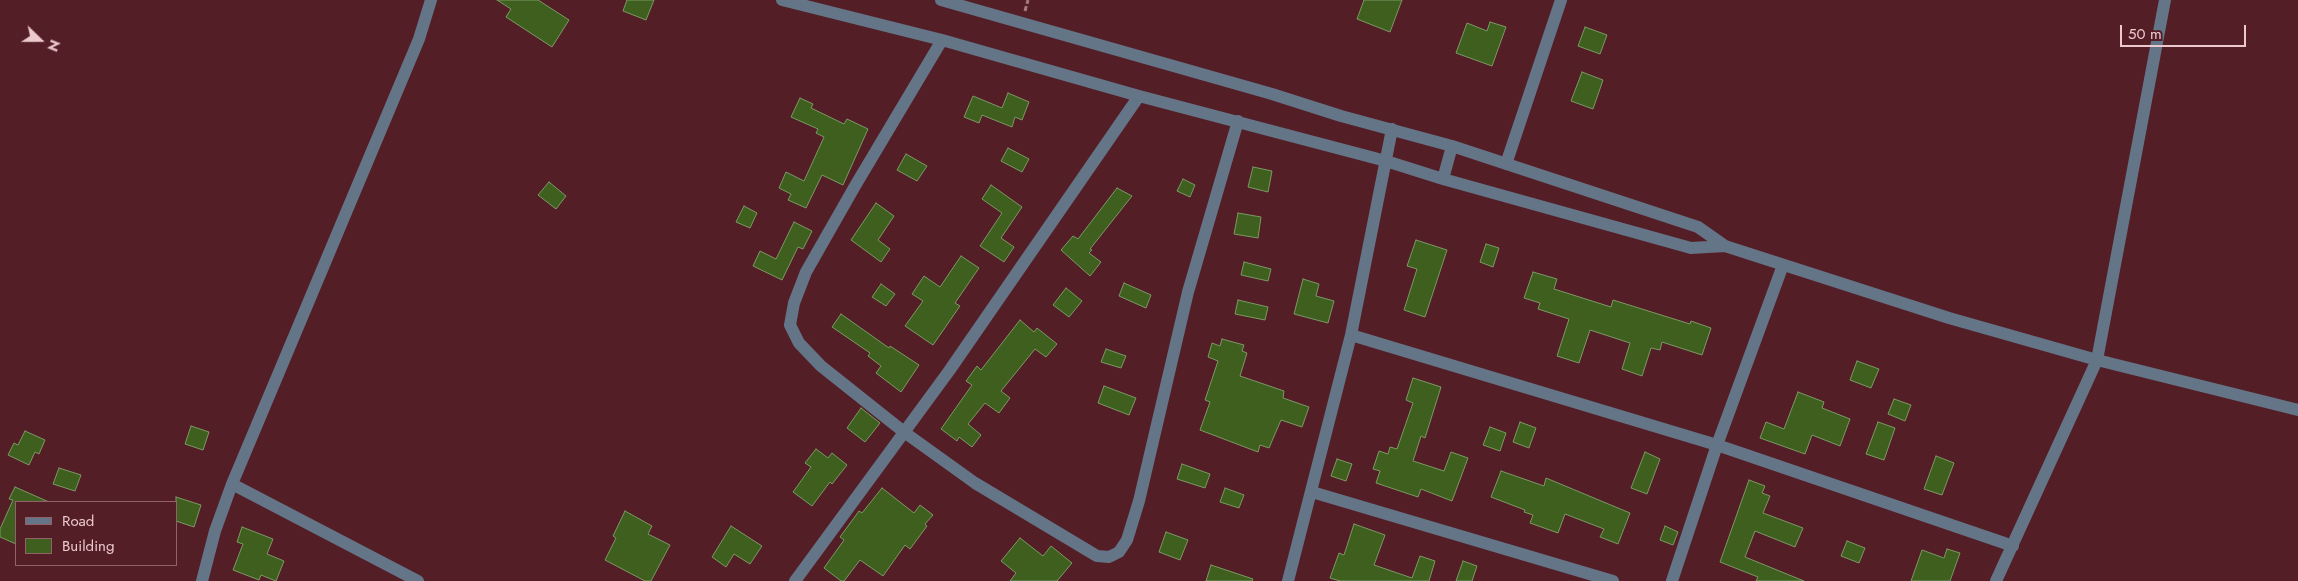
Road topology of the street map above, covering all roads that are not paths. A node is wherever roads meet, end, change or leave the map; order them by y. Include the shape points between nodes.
1 (431, 0) edge
2 (782, 0) edge
3 (940, 0) edge
4 (1561, 0) edge
5 (2165, 0) edge
6 (942, 40) junction
7 (1139, 96) junction
8 (1238, 121) junction
9 (1392, 129) junction
10 (1452, 146) junction
11 (1386, 161) junction
12 (1506, 164) junction
13 (1443, 180) junction
14 (1725, 246) junction
15 (1783, 265) junction
16 (1351, 335) junction
17 (2097, 360) junction
18 (2298, 410) edge
19 (904, 432) junction
20 (1717, 445) junction
21 (232, 484) junction
22 (1312, 492) junction
23 (2013, 546) junction
24 (202, 581) edge
25 (418, 581) edge
26 (795, 581) edge
27 (1288, 581) edge
28 (1613, 581) edge
29 (1672, 581) edge
30 (1996, 581) edge

1 - 21 street via 420,39
2 - 6 street
3 - 9 street
4 - 12 street
5 - 17 street
6 - 7 street
6 - 19 street via 806,272 794,303 790,325 799,343 820,366
7 - 8 street
7 - 19 street
8 - 11 street
8 - 19 street via 1188,292 1139,501 1127,540 1119,552 1097,556 975,484
9 - 10 street
9 - 11 street
10 - 12 street
10 - 13 street
11 - 13 street
11 - 16 street
12 - 14 street via 1698,227
13 - 14 street via 1692,248
14 - 15 street
15 - 17 street via 1949,318
15 - 20 street
16 - 20 street
16 - 22 street
17 - 18 street
17 - 23 street
19 - 26 street
20 - 23 street
20 - 29 street
21 - 24 street
21 - 25 street
22 - 27 street
22 - 28 street
23 - 30 street

